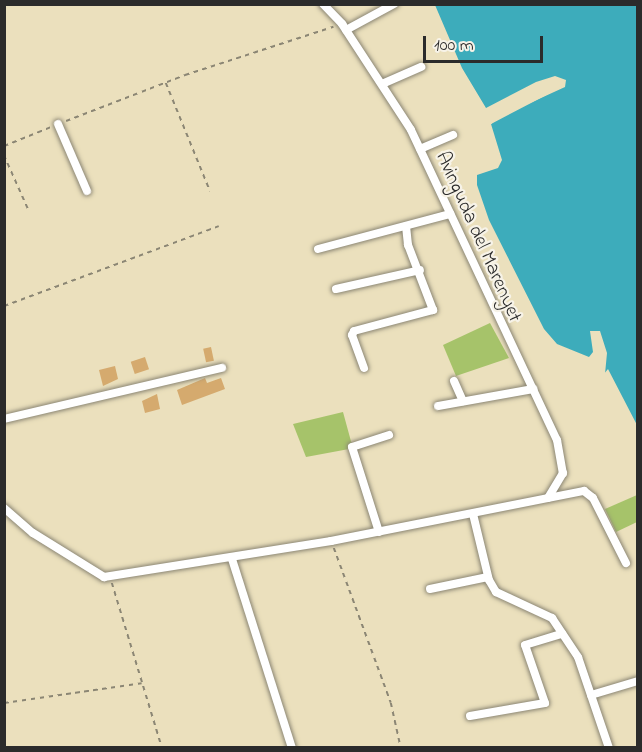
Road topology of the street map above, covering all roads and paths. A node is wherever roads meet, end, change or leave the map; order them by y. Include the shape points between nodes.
1 (323, 4) edge
2 (394, 4) edge
3 (344, 27) junction
4 (421, 67) dead end
5 (166, 82) junction
6 (382, 84) junction
7 (58, 124) junction
8 (453, 135) dead end
9 (4, 146) edge
10 (420, 149) junction
11 (4, 155) edge
12 (210, 190) dead end
13 (87, 191) dead end
14 (29, 212) dead end
15 (450, 214) junction
16 (219, 226) dead end
17 (406, 226) junction
18 (318, 249) dead end
19 (420, 270) junction
20 (336, 289) dead end
21 (4, 306) edge
22 (222, 368) dead end
23 (364, 368) dead end
24 (454, 381) dead end
25 (533, 389) junction
26 (463, 401) junction
27 (438, 406) dead end
28 (4, 418) edge
29 (389, 435) dead end
30 (548, 498) junction
31 (4, 508) edge
32 (473, 513) junction
33 (379, 532) junction
34 (331, 542) junction
35 (232, 559) junction
36 (626, 563) dead end
37 (110, 576) junction
38 (488, 577) junction
39 (430, 589) dead end
40 (562, 634) junction
41 (638, 681) edge
42 (142, 682) junction
43 (591, 695) junction
44 (4, 703) edge
45 (470, 716) dead end
46 (162, 747) edge
47 (292, 747) edge
48 (401, 747) edge
49 (609, 747) edge

1 - 3 street, Avinguda del Marenyet
2 - 3 street
3 - 5 path
3 - 6 street, Avinguda del Marenyet
4 - 6 street
5 - 7 path
5 - 12 path
6 - 10 street, Avinguda del Marenyet
7 - 9 path
7 - 13 street
8 - 10 street
10 - 15 street, Avinguda del Marenyet
11 - 14 path
15 - 17 street
15 - 25 street, Avinguda del Marenyet
16 - 21 path
17 - 18 street
17 - 19 street via 408,244
19 - 20 street
19 - 23 street via 432,310 354,331
22 - 28 street
24 - 26 street
25 - 26 street
25 - 30 street, Avinguda del Marenyet via 557,440 562,472
26 - 27 street
29 - 33 street via 352,447
30 - 32 street
30 - 36 street via 584,491 592,498
31 - 37 street via 33,533 104,577
32 - 33 street
32 - 38 street
33 - 34 street
34 - 35 street
34 - 48 path via 391,703
35 - 37 street
35 - 47 street
37 - 42 path
38 - 39 street
38 - 40 street via 496,592 552,618
40 - 43 street via 578,657
40 - 45 street via 525,645 545,703
41 - 43 street
42 - 44 path
42 - 46 path
43 - 49 street

